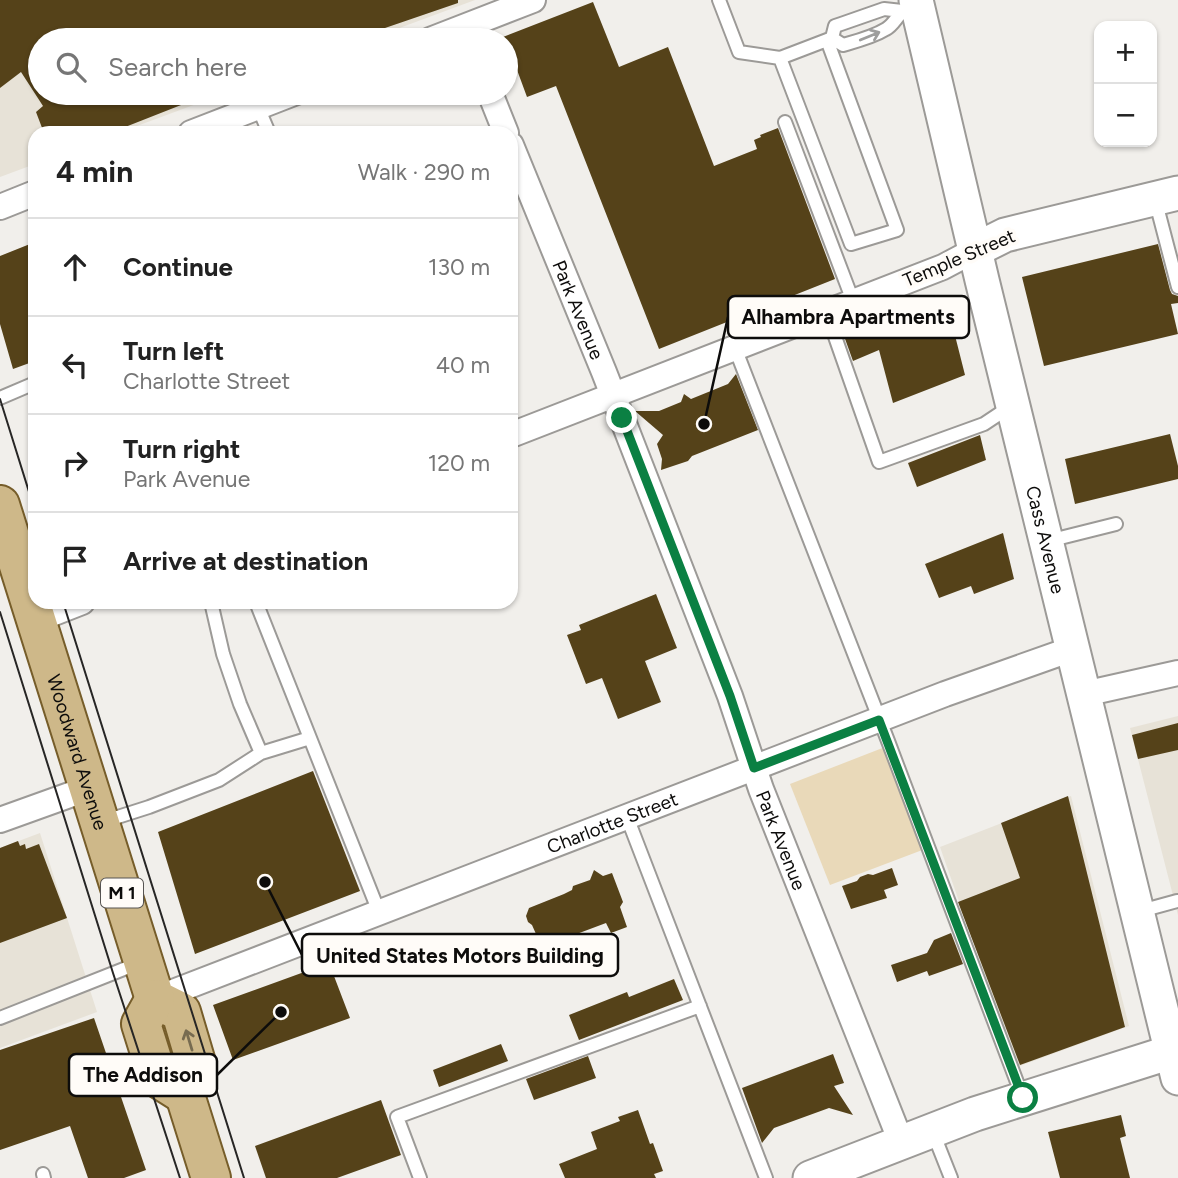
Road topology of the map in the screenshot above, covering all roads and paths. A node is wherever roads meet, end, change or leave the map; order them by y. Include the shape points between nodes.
1 (533, 0) edge
2 (719, 0) edge
3 (911, 6) edge
4 (461, 28) edge
5 (830, 39) junction
6 (780, 58) junction
7 (263, 105) edge
8 (495, 105) edge
9 (258, 107) junction
10 (785, 122) dead end
11 (209, 126) edge
12 (266, 126) edge
13 (503, 126) edge
14 (518, 162) edge
15 (1166, 195) edge
16 (28, 196) edge
17 (0, 207) edge
18 (975, 250) junction
19 (1178, 287) edge
20 (853, 301) junction
21 (826, 311) junction
22 (734, 348) junction
23 (28, 386) edge
24 (613, 396) junction
25 (0, 398) edge
26 (1013, 405) junction
27 (518, 432) edge
28 (0, 505) edge
29 (1116, 524) dead end
30 (1046, 541) junction
31 (28, 594) edge
32 (33, 609) edge
33 (64, 609) edge
34 (213, 609) edge
35 (259, 609) edge
36 (36, 620) junction
37 (1072, 649) junction
38 (1178, 673) edge
39 (1084, 694) junction
40 (879, 720) junction
41 (310, 738) junction
42 (261, 753) junction
43 (754, 768) junction
44 (94, 805) junction
45 (627, 817) junction
46 (0, 820) edge
47 (1177, 901) edge
48 (379, 912) junction
49 (1137, 912) junction
50 (143, 961) junction
51 (155, 999) junction
52 (700, 1006) junction
53 (0, 1018) edge
54 (1175, 1065) edge
55 (1023, 1098) junction
56 (932, 1130) junction
57 (901, 1142) junction
58 (202, 1175) edge
59 (420, 1178) edge
60 (766, 1178) edge
61 (810, 1178) edge
62 (951, 1178) edge

1 - 4 street
2 - 6 lane via 739,52
3 - 5 lane via 884,9 835,26
5 -> 3 lane via 843,45 888,29
3 - 18 street, Cass Avenue
5 - 6 lane
5 - 6 lane via 897,230 851,244
7 - 9 street
8 - 13 street
9 - 11 street
9 - 12 lane
10 - 20 lane
14 - 24 street, Park Avenue
15 - 18 street, Temple Street via 1005,235
15 - 19 lane
16 - 17 street
18 - 20 street, Temple Street
18 - 26 street, Cass Avenue
20 - 21 street, Temple Street
21 - 22 street, Temple Street
21 - 26 lane via 879,463 984,424
22 - 24 street, Temple Street
22 - 40 lane
23 - 25 lane
24 - 27 street, Temple Street
24 - 43 street, Park Avenue
26 - 30 street, Cass Avenue
28 - 31 main road, Woodward Avenue / M 1
29 - 30 lane
30 - 37 street, Cass Avenue
32 - 36 main road, Woodward Avenue / M 1
33 - 36 street
34 - 42 lane via 223,654
35 - 41 lane
36 - 44 main road, Woodward Avenue / M 1
37 - 39 street, Cass Avenue
37 - 40 street, Charlotte Street
38 - 39 street
39 - 49 street, Cass Avenue
40 - 43 street, Charlotte Street
40 - 55 lane
41 - 42 lane
41 - 48 lane
42 - 44 lane via 219,780 149,807
43 - 45 street, Charlotte Street
43 - 57 street, Park Avenue
44 - 46 street
44 - 50 main road, Woodward Avenue / M 1
45 - 48 street, Charlotte Street
45 - 52 lane
47 - 49 lane
48 - 51 street, Charlotte Street
49 - 54 street, Cass Avenue
50 - 51 main road, Woodward Avenue / M 1
50 - 53 lane
51 - 58 main road via 141,1024 158,1078 185,1095
52 - 59 lane via 397,1117
52 - 60 lane
54 - 55 street
55 - 56 street
56 - 57 street
56 - 62 lane
57 - 61 street

